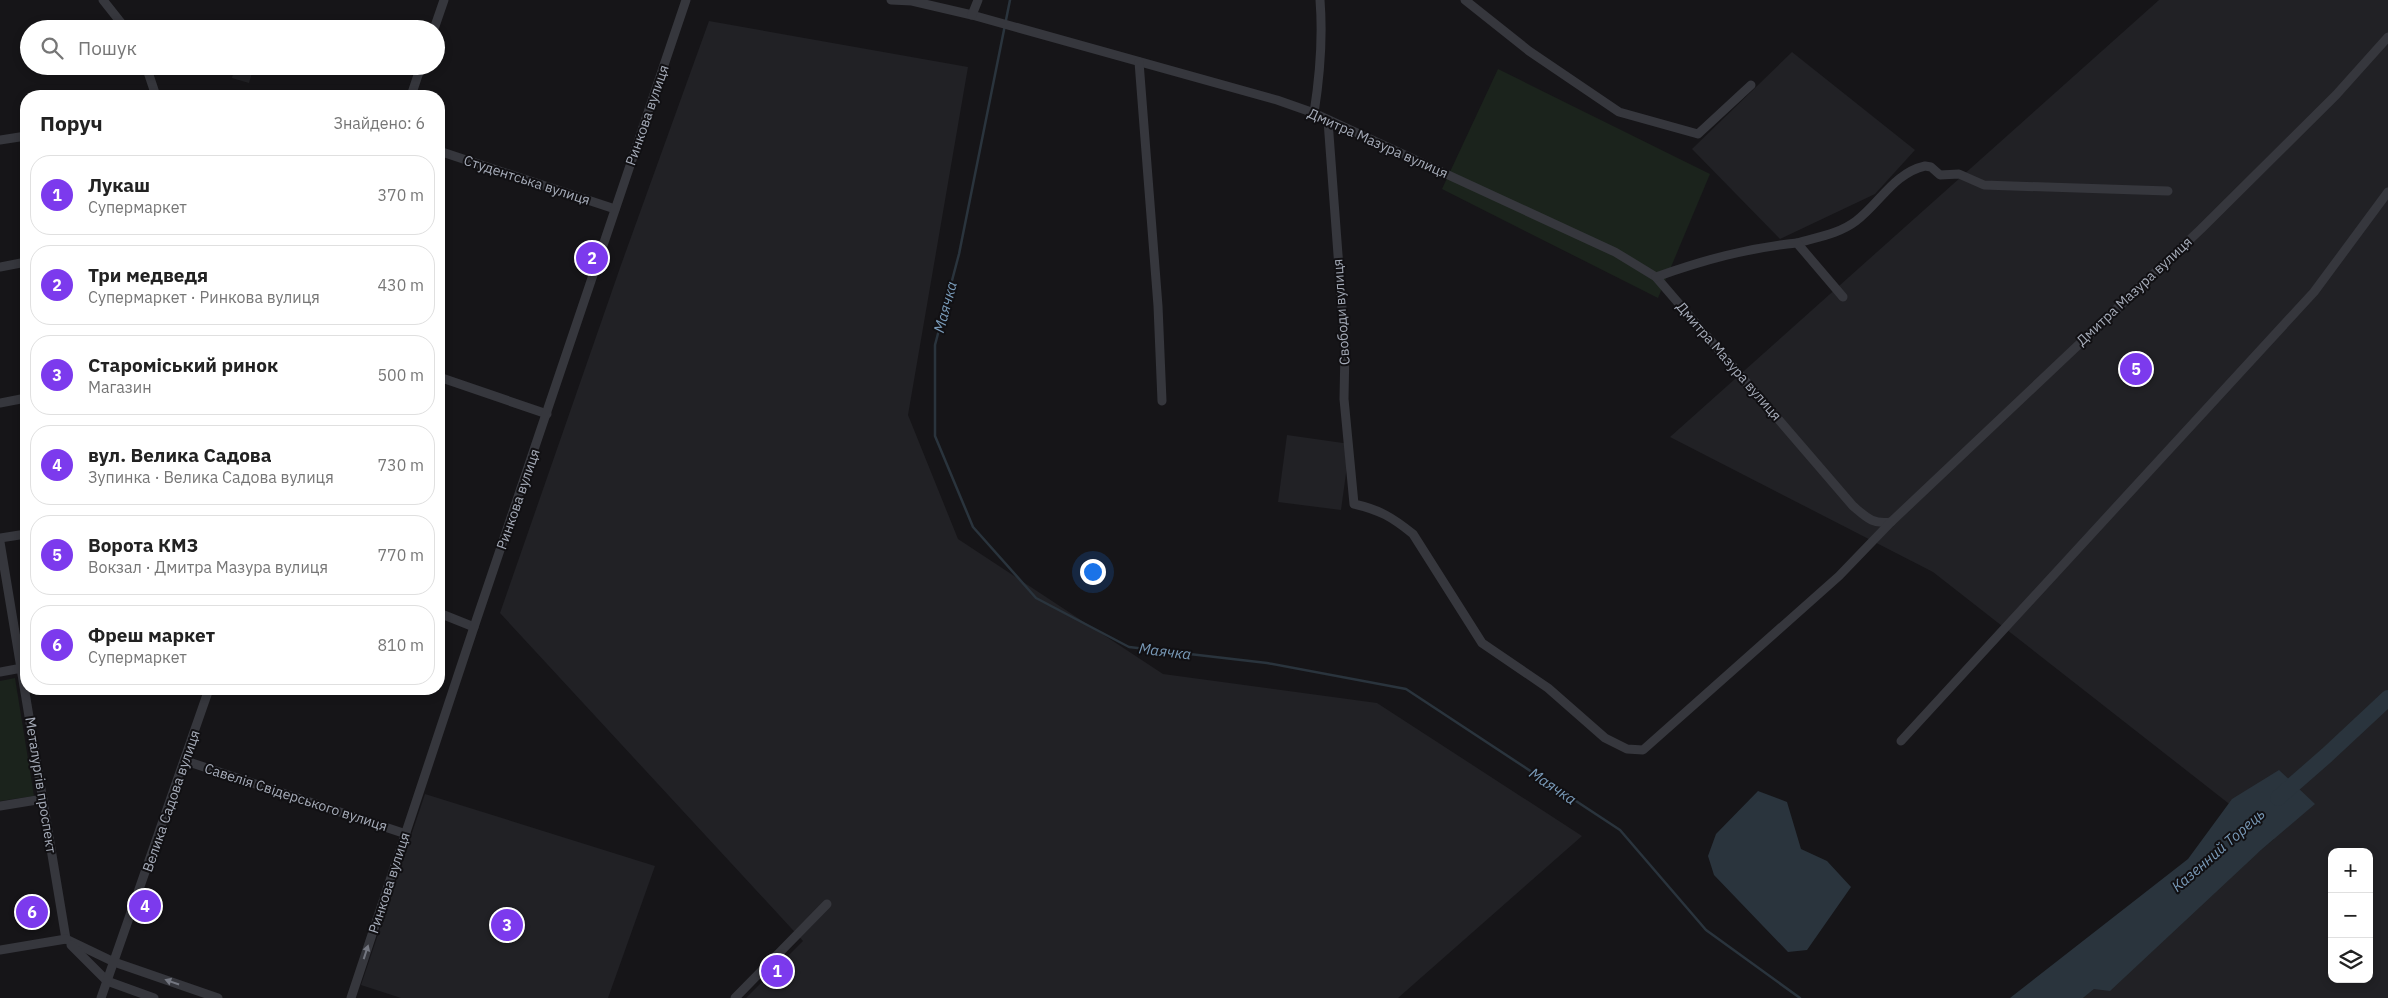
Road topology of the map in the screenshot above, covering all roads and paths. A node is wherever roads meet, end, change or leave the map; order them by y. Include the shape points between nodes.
1 (103, 0) edge
2 (444, 0) edge
3 (686, 0) edge
4 (891, 0) edge
5 (978, 0) edge
6 (1320, 0) edge
7 (1465, 0) edge
8 (972, 15) junction
9 (119, 20) edge
10 (437, 20) edge
11 (2388, 37) edge
12 (1139, 62) junction
13 (149, 75) edge
14 (418, 75) edge
15 (1751, 84) dead end
16 (154, 90) edge
17 (413, 90) edge
18 (1314, 113) junction
19 (1328, 120) junction
20 (20, 137) edge
21 (0, 140) edge
22 (445, 153) edge
23 (2168, 191) dead end
24 (2388, 192) edge
25 (614, 210) junction
26 (1797, 242) junction
27 (20, 263) edge
28 (0, 267) edge
29 (1656, 277) junction
30 (1843, 297) dead end
31 (445, 379) edge
32 (20, 399) edge
33 (1162, 401) dead end
34 (0, 403) edge
35 (547, 414) junction
36 (1890, 522) junction
37 (20, 535) edge
38 (0, 538) edge
39 (0, 542) edge
40 (445, 616) edge
41 (474, 626) junction
42 (20, 657) edge
43 (20, 668) edge
44 (0, 672) edge
45 (26, 695) edge
46 (207, 695) edge
47 (1901, 742) dead end
48 (186, 761) junction
49 (43, 799) junction
50 (0, 806) edge
51 (406, 834) junction
52 (827, 904) dead end
53 (66, 939) junction
54 (0, 950) edge
55 (114, 962) junction
56 (107, 981) junction
57 (100, 998) edge
58 (154, 998) edge
59 (218, 998) edge
60 (351, 998) edge
61 (735, 998) edge

1 - 9 street
2 - 10 street
3 - 25 street, Ринкова вулиця
4 - 8 street, Дмитра Мазура вулиця via 912,1
5 - 8 street
6 - 18 street via 1320,73
7 - 15 street via 1529,51 1618,112 1698,134
8 - 12 street, Дмитра Мазура вулиця
11 - 36 street, Дмитра Мазура вулиця via 2336,95 2201,229
12 - 18 street, Дмитра Мазура вулиця
12 - 33 street
13 - 16 street
14 - 17 street
18 - 19 street, Дмитра Мазура вулиця
19 - 29 street, Дмитра Мазура вулиця via 1595,242
19 - 36 street, Свободи вулиця via 1345,348 1344,399 1354,504 1378,510 1412,534 1482,643 1548,688 1605,738 1635,751 1643,750 1839,576
20 - 21 street
22 - 25 street, Студентська вулиця
23 - 26 street via 1984,184 1959,174 1940,175 1925,166 1896,180 1854,223 1837,232
24 - 47 street via 2314,292
25 - 35 street, Ринкова вулиця
26 - 29 street via 1704,260
26 - 30 street
27 - 28 street
29 - 36 street, Дмитра Мазура вулиця via 1853,506 1869,520 1880,524
31 - 35 street
32 - 34 street
35 - 41 street, Ринкова вулиця
37 - 38 street
39 - 42 street, Металургів проспект
40 - 41 street
41 - 51 street, Ринкова вулиця
43 - 44 street
45 - 49 street, Металургів проспект
46 - 48 street, Велика Садова вулиця
48 - 51 street, Савелія Свідерського вулиця
48 - 55 street, Велика Садова вулиця
49 - 50 street
49 - 53 street, Металургів проспект
60 -> 51 street, Ринкова вулиця
52 - 61 street
53 - 54 street
53 - 55 street
53 - 56 street
55 - 56 street, Велика Садова вулиця
59 -> 55 street
56 - 57 street, Велика Садова вулиця
56 - 58 street

